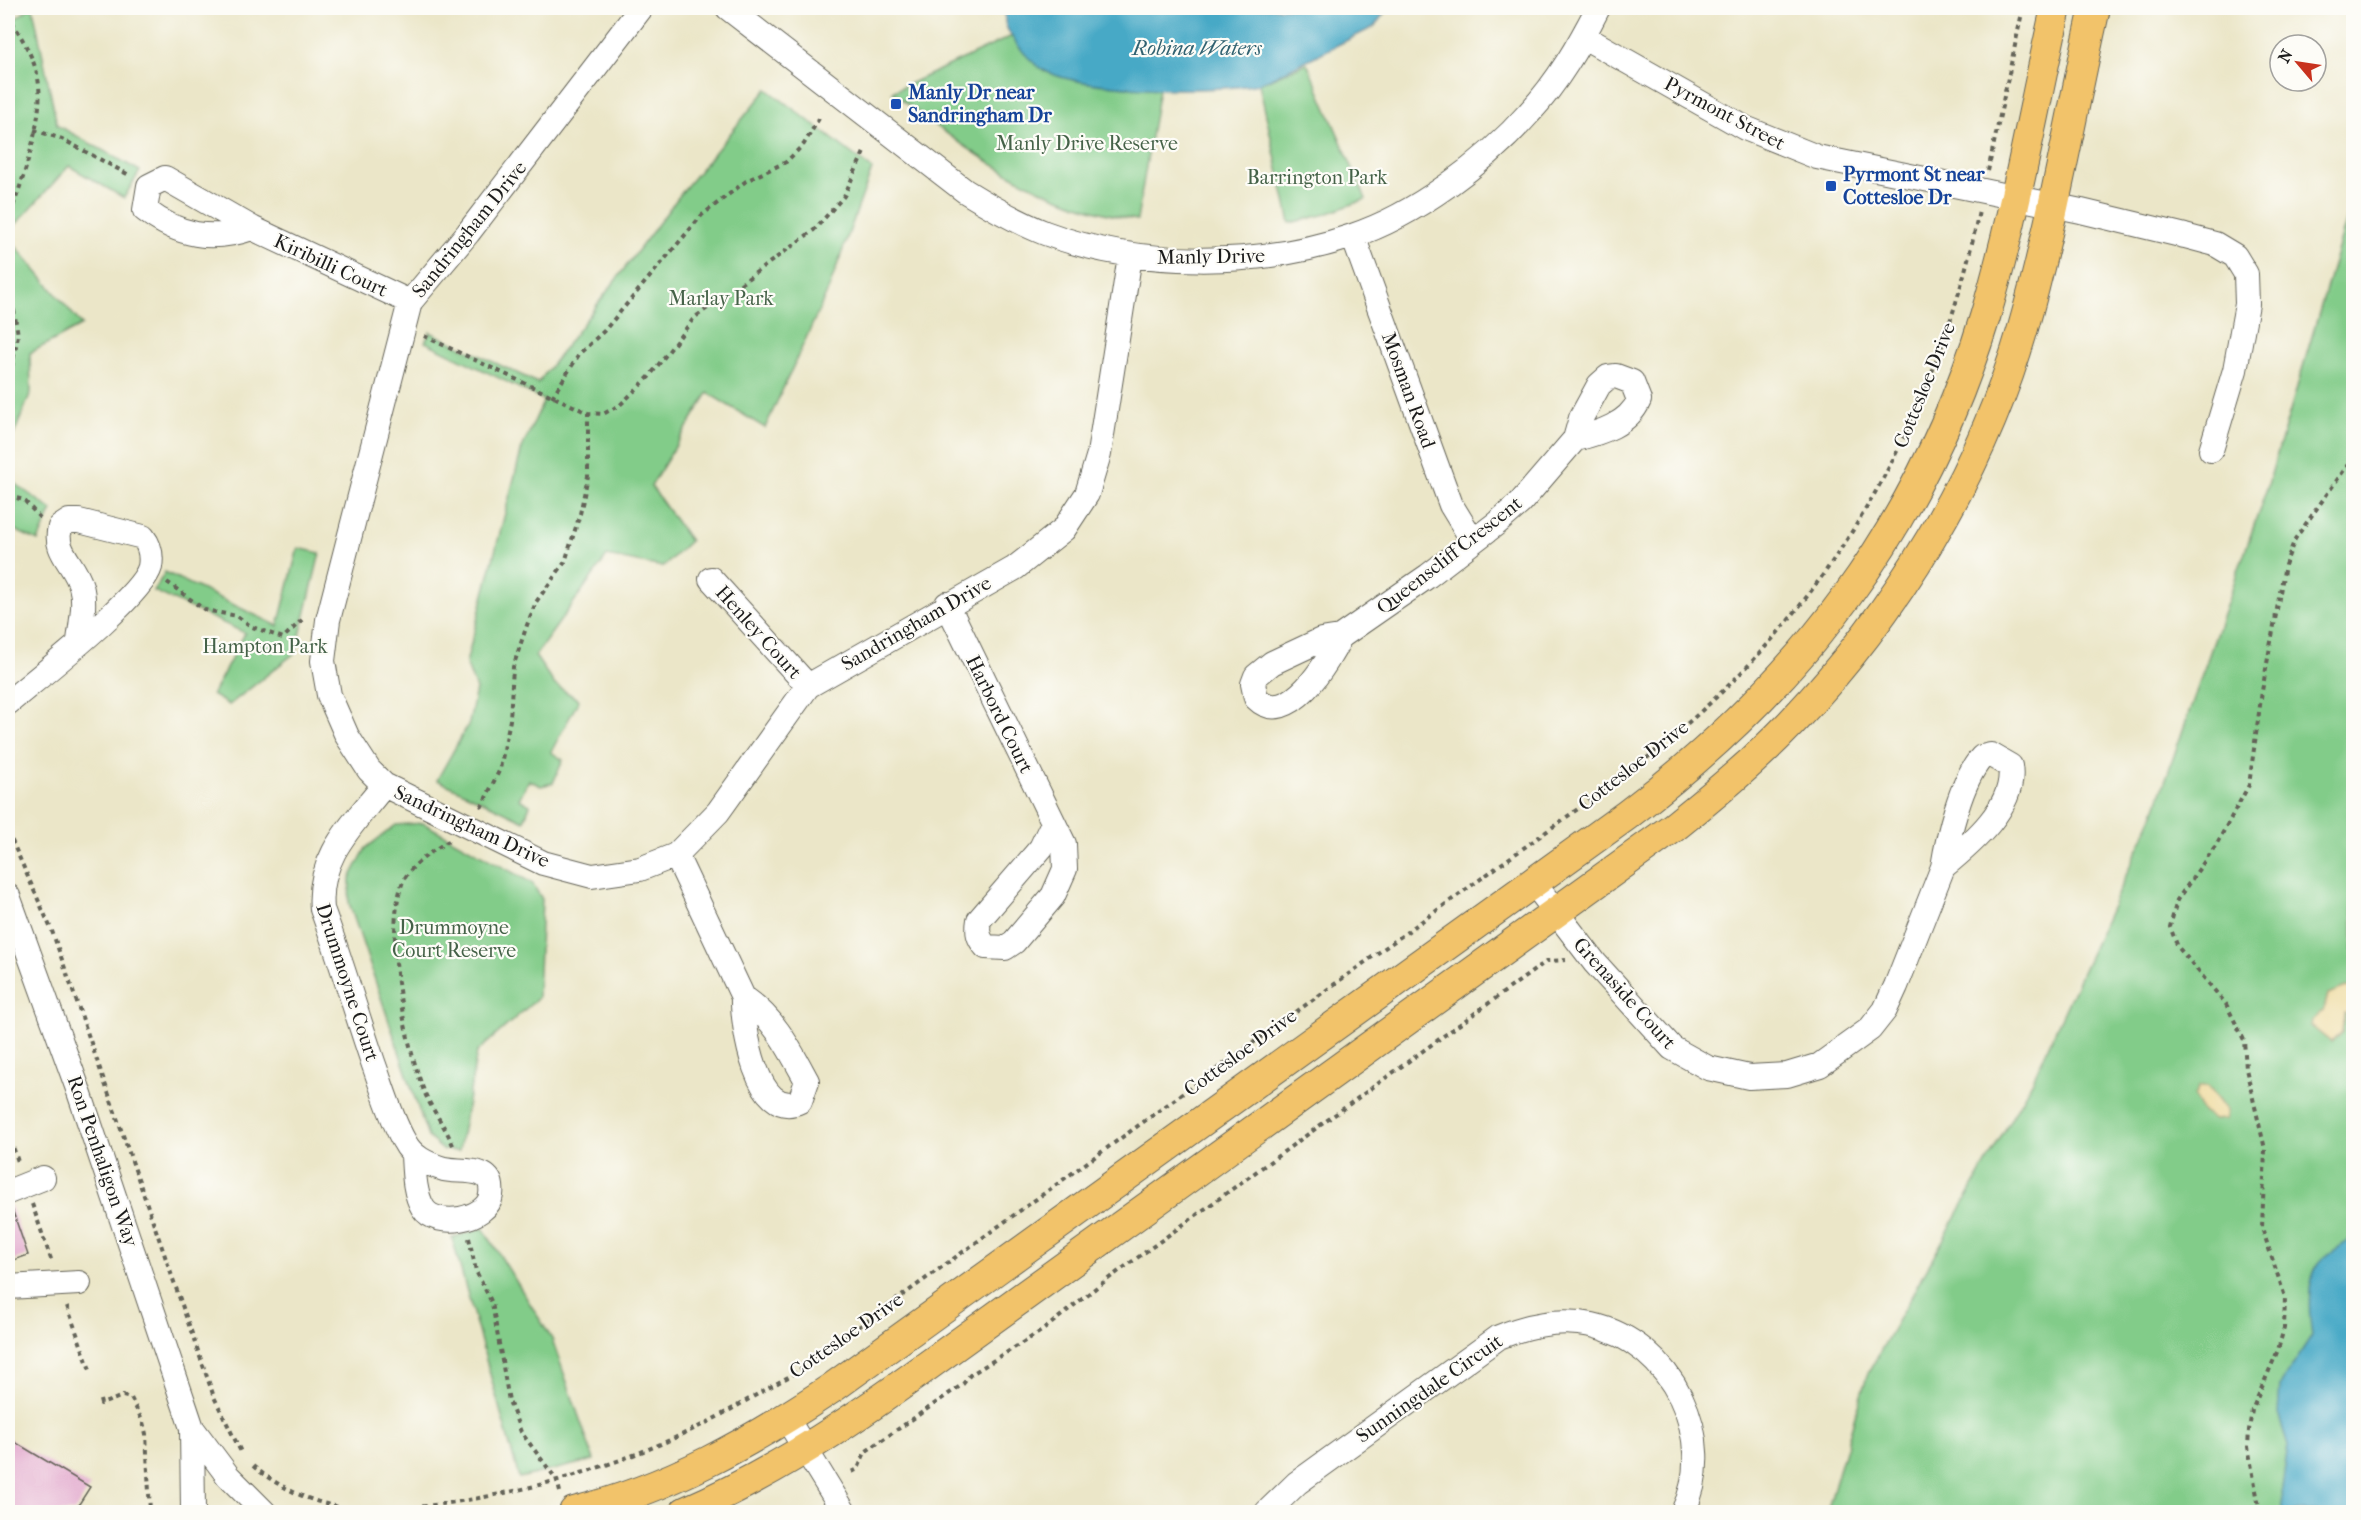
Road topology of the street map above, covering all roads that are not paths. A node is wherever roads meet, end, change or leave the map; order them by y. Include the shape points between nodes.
1 (640, 8) edge
2 (728, 8) edge
3 (1598, 8) edge
4 (2056, 8) edge
5 (2095, 8) edge
6 (1584, 37) junction
7 (2014, 198) junction
8 (2051, 206) junction
9 (252, 228) junction
10 (1353, 236) junction
11 (1130, 255) junction
12 (410, 302) junction
13 (1575, 439) dead end
14 (2211, 450) dead end
15 (1473, 541) junction
16 (711, 579) dead end
17 (947, 604) junction
18 (1340, 637) dead end
19 (79, 641) junction
20 (808, 686) junction
21 (8, 703) edge
22 (384, 785) junction
23 (1052, 825) junction
24 (676, 855) junction
25 (1943, 867) dead end
26 (1533, 882) junction
27 (8, 896) edge
28 (1556, 913) junction
29 (743, 997) dead end
30 (413, 1155) junction
31 (69, 1284) road end
32 (8, 1287) edge
33 (787, 1419) junction
34 (192, 1428) junction
35 (807, 1450) junction
36 (568, 1504) edge
37 (193, 1512) edge
38 (264, 1512) edge
39 (686, 1512) edge
40 (844, 1512) edge
41 (1267, 1512) edge
42 (1683, 1512) edge

1 - 12 street, Sandringham Drive via 468,233
2 - 11 street, Manly Drive via 965,191 1047,233
3 - 6 street, Manly Drive
4 - 7 main road, Cottesloe Drive
5 - 8 main road
6 - 7 street, Pyrmont Street via 1780,144 1828,159
6 - 10 street, Manly Drive via 1543,97 1496,147 1442,189
7 - 8 street, Pyrmont Street
7 - 26 main road, Cottesloe Drive via 1985,317 1951,413 1899,517 1841,606 1782,678 1712,748
8 - 14 street, Pyrmont Street via 2215,244 2235,256 2246,274 2247,304 2235,370
8 - 28 main road via 2022,329 1999,395 1944,514 1889,603 1820,692 1763,752 1674,827
9 - 9 street, Kiribilli Court via 165,178 149,186 145,210 166,226 196,235 228,236
9 - 12 street, Kiribilli Court
10 - 11 street, Manly Drive via 1275,254 1227,260 1179,261
10 - 15 street, Mosman Road via 1451,505
11 - 17 street, Sandringham Drive via 1099,454 1087,494 1064,529 1015,567
12 - 22 street, Sandringham Drive via 333,604 323,661 329,695 346,736
13 - 15 street, Queenscliff Crescent via 1520,503
15 - 18 street, Queenscliff Crescent
16 - 20 street, Henley Court
17 - 20 street, Sandringham Drive
17 - 23 street, Harbord Court
19 - 19 street via 81,585 60,550 60,529 69,521 79,521 143,537 149,546 150,569 124,603
19 - 21 street
20 - 24 street, Sandringham Drive via 718,812
22 - 24 street, Sandringham Drive via 543,863 592,876 640,869
22 - 30 street, Drummoyne Court via 334,847 320,892 322,909 387,1101
23 - 23 street, Harbord Court via 1064,844 1065,869 1053,896 1014,942 1005,948 986,946 977,931 979,920 1041,848
24 - 29 street
25 - 28 street, Grenaside Court via 1885,1010 1870,1029 1838,1055 1787,1075 1728,1075 1672,1048 1595,963
26 - 28 street, Grenaside Court
26 - 33 main road, Cottesloe Drive
27 - 34 street, Ron Penhaligon Way via 78,1089
28 - 35 main road
30 - 30 street, Drummoyne Court via 414,1175 424,1209 441,1219 464,1217 485,1208 492,1194 490,1184 476,1170 456,1170
31 - 32 street
33 - 35 street
33 - 36 main road, Cottesloe Drive via 731,1451 623,1497
34 - 37 street, Ron Penhaligon Way
34 - 38 street, Ron Penhaligon Way via 228,1476
35 - 39 main road
35 - 40 street
41 - 42 street, Sunningdale Circuit via 1297,1483 1498,1337 1529,1327 1571,1322 1623,1337 1640,1348 1677,1387 1696,1441 1694,1478

